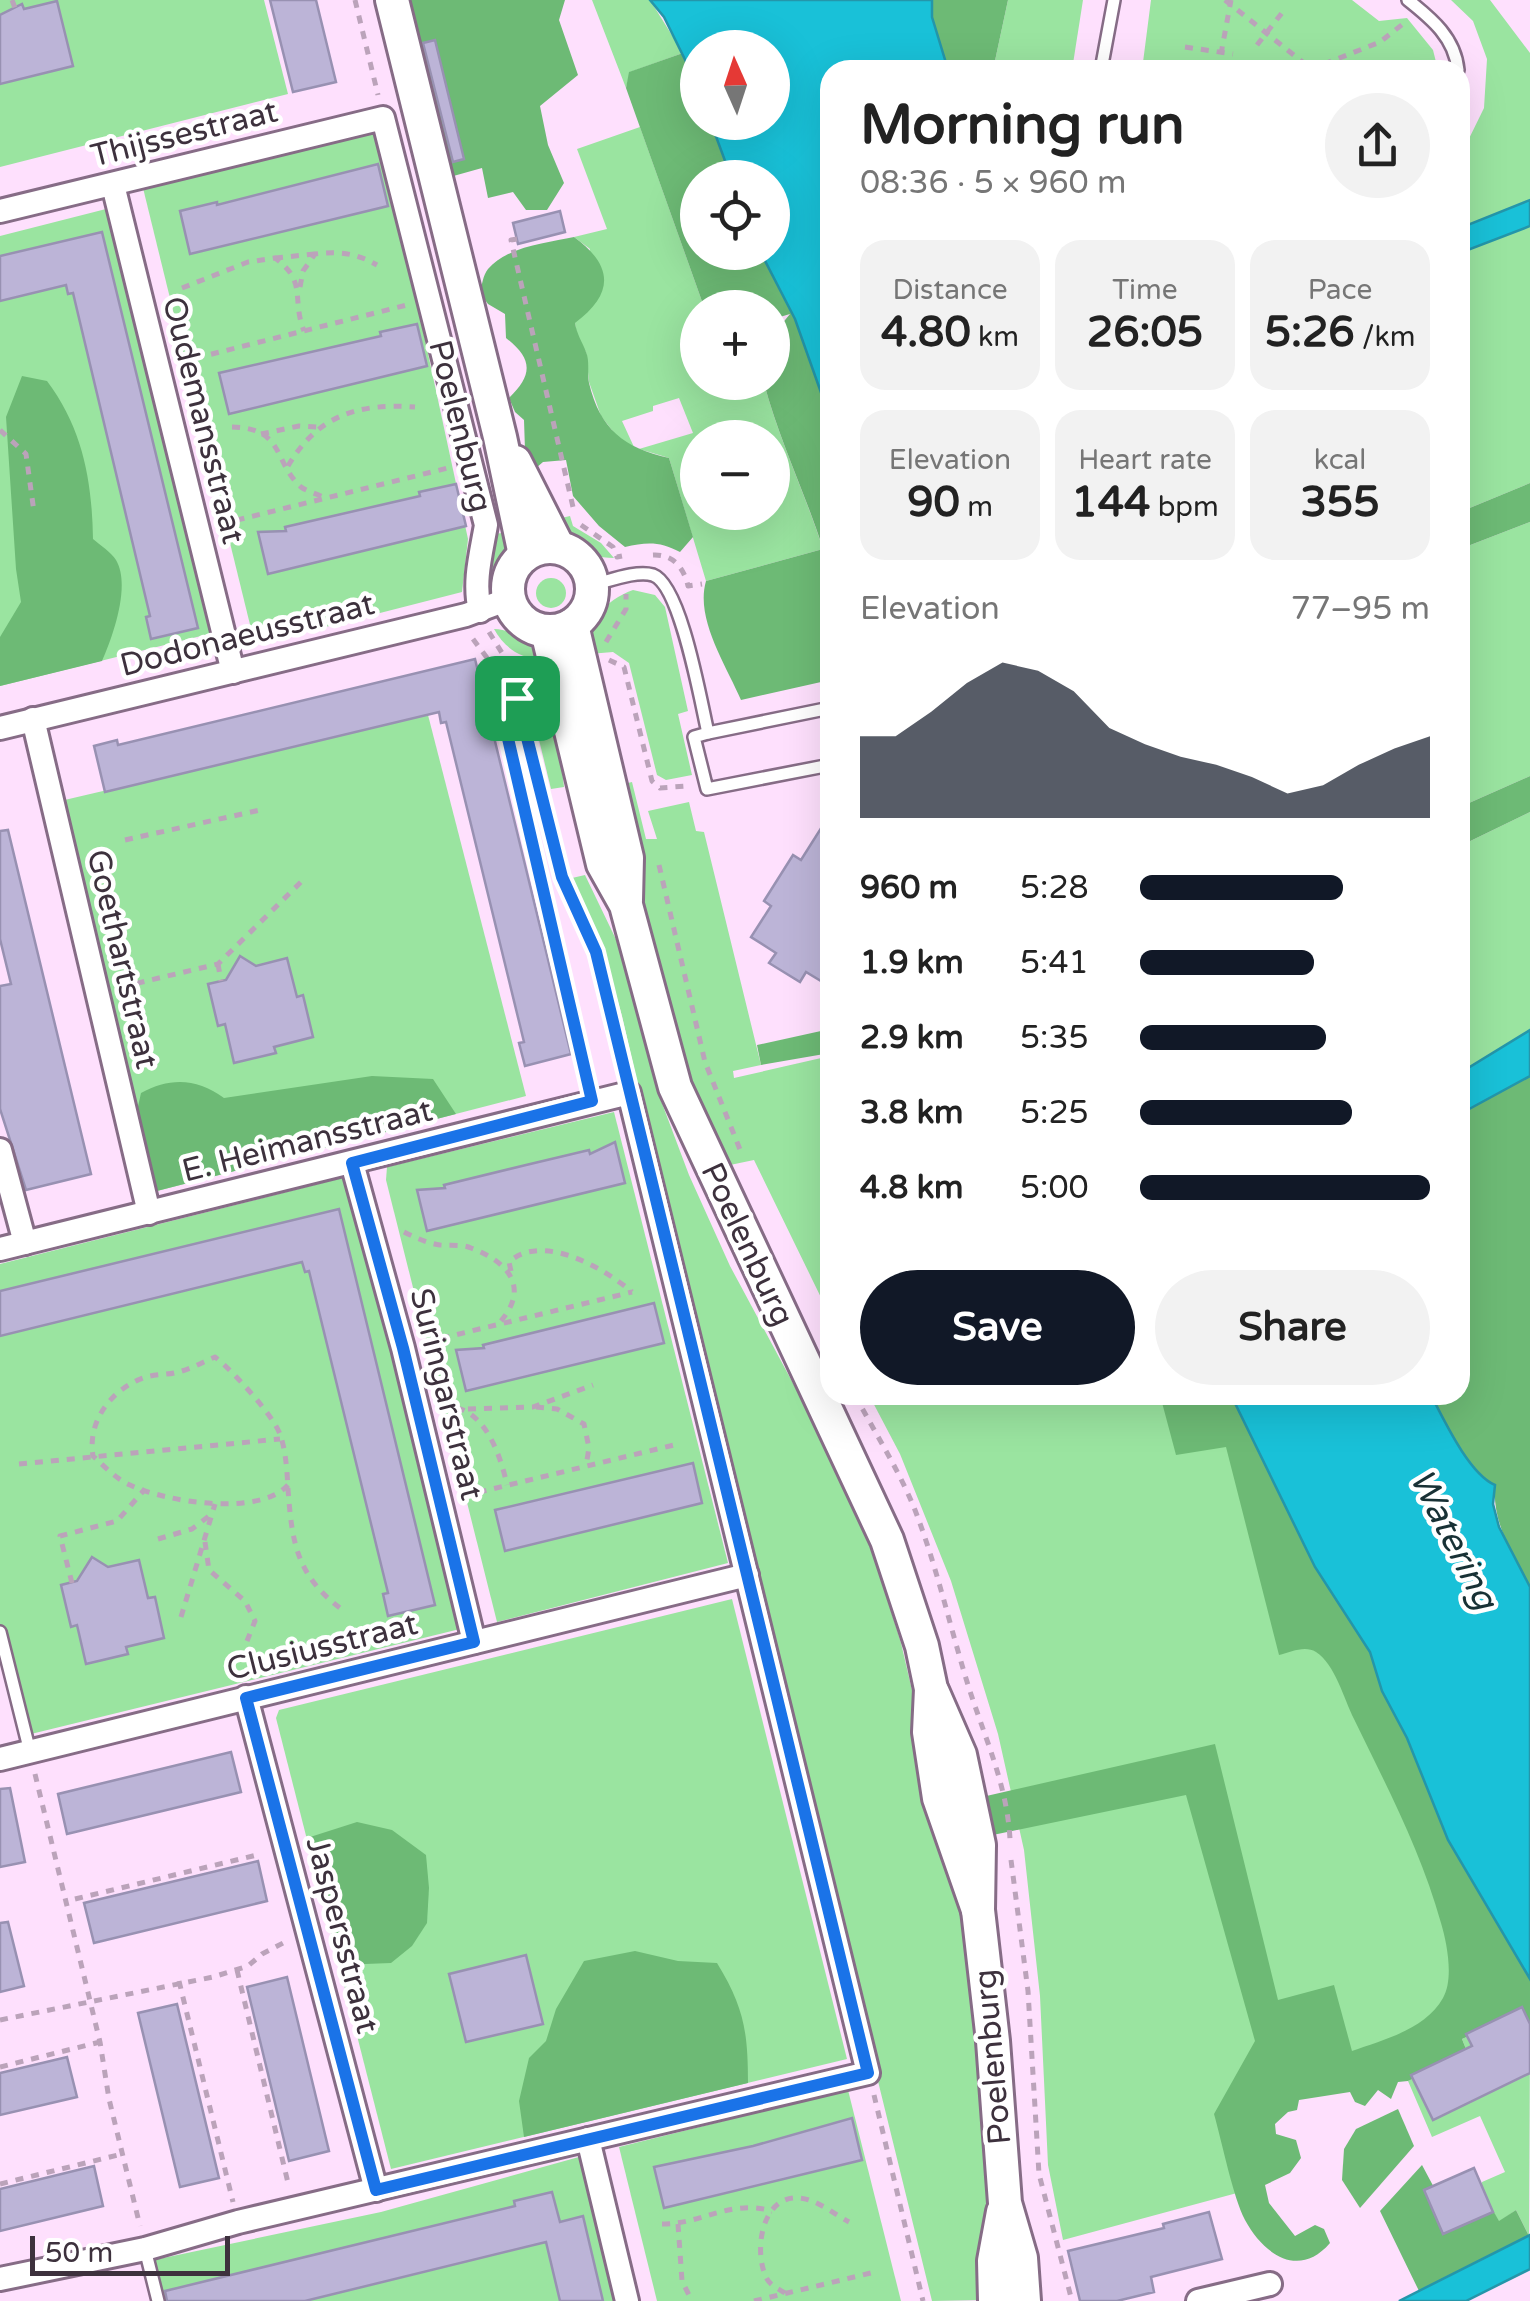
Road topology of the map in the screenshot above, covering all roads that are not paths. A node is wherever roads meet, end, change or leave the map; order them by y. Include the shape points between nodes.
1 (392, 0) edge
2 (1114, 0) edge
3 (1408, 0) edge
4 (1103, 60) edge
5 (1457, 60) edge
6 (383, 118) joint
7 (113, 184) junction
8 (0, 211) edge
9 (500, 436) junction
10 (558, 547) junction
11 (525, 555) junction
12 (592, 585) junction
13 (486, 614) junction
14 (560, 628) junction
15 (234, 672) junction
16 (820, 710) edge
17 (33, 720) junction
18 (0, 728) edge
19 (708, 733) junction
20 (820, 768) edge
21 (629, 1093) joint
22 (0, 1150) edge
23 (352, 1163) junction
24 (149, 1213) junction
25 (25, 1243) junction
26 (0, 1249) edge
27 (820, 1397) edge
28 (824, 1405) edge
29 (747, 1574) junction
30 (0, 1632) edge
31 (474, 1642) junction
32 (246, 1698) junction
33 (30, 1752) junction
34 (0, 1759) edge
35 (588, 2139) junction
36 (376, 2190) junction
37 (1005, 2203) junction
38 (145, 2249) junction
39 (0, 2279) edge
40 (1270, 2284) dead end
41 (158, 2301) edge
42 (627, 2301) edge
43 (995, 2301) edge
44 (1024, 2301) edge
45 (1198, 2301) edge

1 - 9 street, Poelenburg
2 - 4 lane
3 - 5 lane via 1439,24
6 - 7 street, Thijssestraat
6 - 13 street, Poelenburg via 486,525 477,573
7 - 8 street, Thijssestraat
7 - 15 street, Oudemansstraat
9 - 10 street, Poelenburg
9 - 11 street, Poelenburg
10 - 11 street
10 - 12 street, Poelenburg via 582,560
11 - 13 street
12 - 14 street via 588,608
12 - 19 lane via 653,575 667,586
13 - 14 street via 513,609 527,624
13 - 15 street, Dodonaeusstraat
14 - 27 street, Poelenburg via 603,864 626,905 675,1088
15 - 17 street, Dodonaeusstraat
16 - 19 lane
17 - 18 street, Dodonaeusstraat
17 - 24 street, Goethartstraat
19 - 20 lane via 694,737 707,789
21 - 23 street, E. Heimansstraat
21 - 29 street, Poelenburg
22 - 25 street
23 - 24 street, E. Heimansstraat
23 - 31 street, Suringarstraat
24 - 25 street, E. Heimansstraat
25 - 26 street, E. Heimansstraat
28 - 37 street, Poelenburg via 887,1540 970,1792
29 - 31 street, Clusiusstraat
29 - 35 street, Poelenburg via 868,2073
30 - 33 lane
31 - 32 street, Clusiusstraat
32 - 33 street, Clusiusstraat
32 - 36 street, Jaspersstraat
33 - 34 street, Clusiusstraat
35 - 36 street
35 - 42 street
36 - 38 street
37 - 43 street, Poelenburg via 994,2261
37 - 44 street, Poelenburg via 1021,2258
38 - 39 street
38 - 41 lane
40 - 45 street

